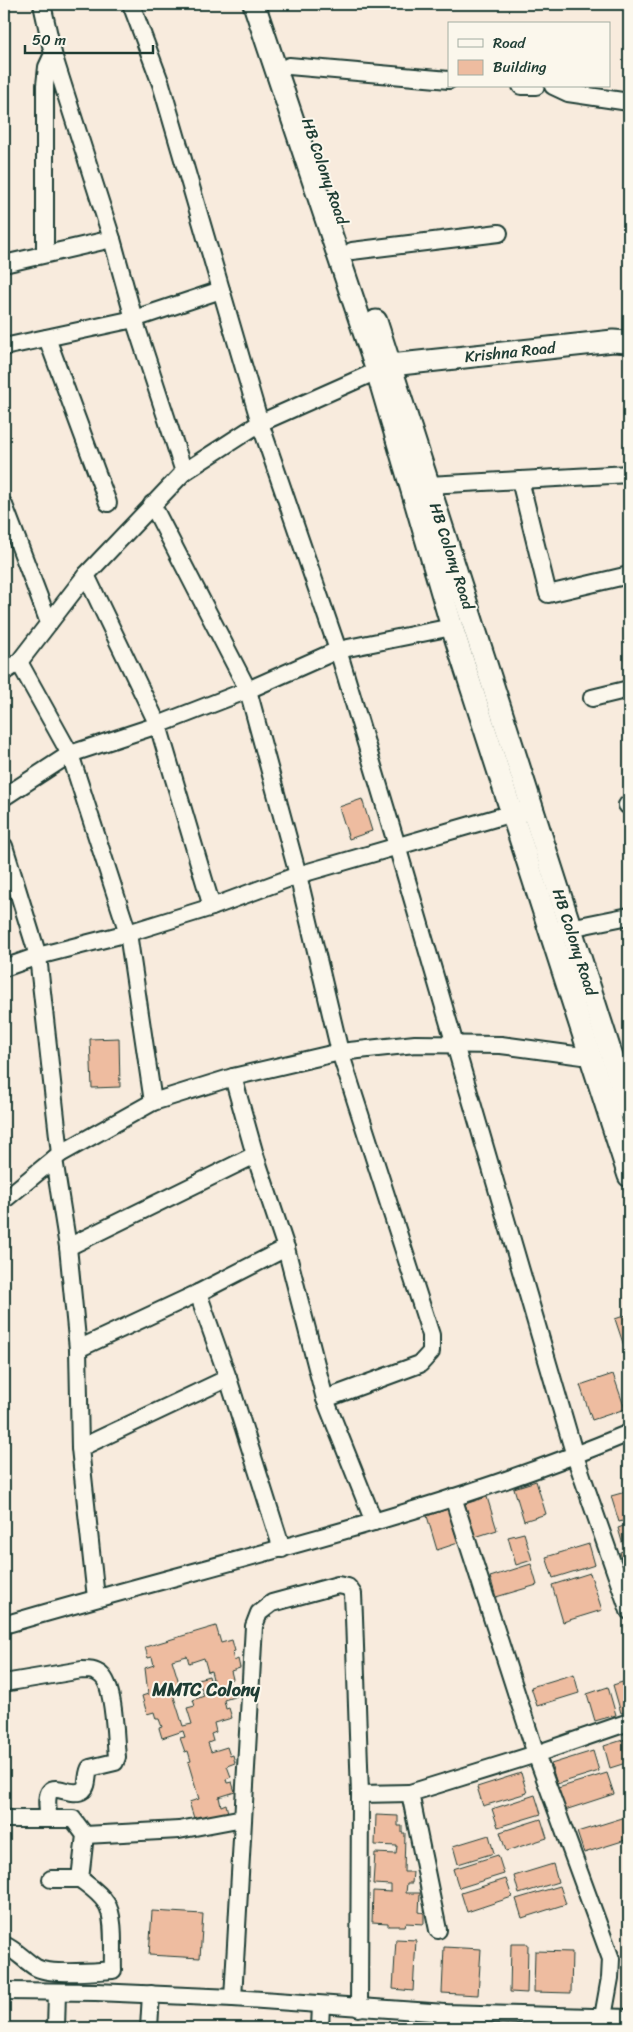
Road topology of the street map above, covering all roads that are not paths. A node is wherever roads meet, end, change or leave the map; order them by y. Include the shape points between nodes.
1 (42, 4) edge
2 (131, 4) edge
3 (254, 4) edge
4 (268, 4) edge
5 (52, 54) junction
6 (289, 66) junction
7 (448, 80) edge
8 (557, 88) edge
9 (629, 102) edge
10 (499, 233) dead end
11 (112, 239) junction
12 (352, 251) junction
13 (45, 254) junction
14 (4, 264) edge
15 (221, 290) junction
16 (134, 319) junction
17 (47, 338) junction
18 (629, 342) edge
19 (4, 347) edge
20 (384, 368) junction
21 (260, 422) junction
22 (184, 472) junction
23 (629, 474) edge
24 (520, 480) junction
25 (428, 485) junction
26 (108, 503) dead end
27 (152, 504) junction
28 (4, 505) edge
29 (86, 575) junction
30 (629, 575) edge
31 (49, 623) junction
32 (452, 627) junction
33 (338, 650) junction
34 (19, 662) junction
35 (4, 672) edge
36 (629, 689) edge
37 (248, 690) junction
38 (592, 698) dead end
39 (158, 725) junction
40 (70, 754) junction
41 (4, 797) edge
42 (523, 810) junction
43 (4, 846) edge
44 (397, 846) junction
45 (298, 875) junction
46 (212, 907) junction
47 (629, 916) edge
48 (561, 930) junction
49 (128, 933) junction
50 (38, 956) junction
51 (4, 968) edge
52 (455, 1045) junction
53 (340, 1052) junction
54 (590, 1057) junction
55 (233, 1077) junction
56 (153, 1102) junction
57 (629, 1110) edge
58 (254, 1155) junction
59 (57, 1157) junction
60 (629, 1176) edge
61 (4, 1200) edge
62 (68, 1248) junction
63 (286, 1248) junction
64 (198, 1293) junction
65 (78, 1349) junction
66 (228, 1378) junction
67 (325, 1399) junction
68 (629, 1433) edge
69 (80, 1448) junction
70 (575, 1456) junction
71 (453, 1497) junction
72 (374, 1522) junction
73 (282, 1549) junction
74 (96, 1598) junction
75 (629, 1611) edge
76 (4, 1625) edge
77 (4, 1683) edge
78 (629, 1722) edge
79 (536, 1754) junction
80 (410, 1793) junction
81 (360, 1794) junction
82 (243, 1818) junction
83 (4, 1819) edge
84 (49, 1819) junction
85 (85, 1835) junction
86 (51, 1879) dead end
87 (80, 1879) junction
88 (438, 1930) dead end
89 (4, 1945) edge
90 (113, 1970) junction
91 (4, 1991) edge
92 (57, 1992) junction
93 (112, 1993) junction
94 (150, 1994) junction
95 (233, 1998) junction
96 (321, 2005) junction
97 (359, 2008) junction
98 (603, 2017) junction
99 (629, 2018) edge
100 (445, 2021) edge
101 (56, 2028) edge
102 (149, 2028) edge
103 (320, 2028) edge

1 - 5 street
2 - 15 street via 161,84
3 - 20 street
4 - 6 street, HB Colony Road
5 - 11 street
5 - 13 street via 46,73 44,101
6 - 7 street
6 - 12 street, HB Colony Road
8 - 9 street via 568,93
10 - 12 street
11 - 13 street
11 - 16 street
12 - 20 street, HB Colony Road
13 - 14 street
15 - 16 street
15 - 21 street
16 - 17 street
16 - 22 street
17 - 19 street
17 - 26 street
18 - 20 street, Krishna Road via 612,341
20 - 21 street
20 - 25 street, HB Colony Road
20 - 32 street
21 - 22 street
21 - 33 street
22 - 27 street
23 - 24 street
24 - 25 street
24 - 30 street via 548,594
25 - 42 street, HB Colony Road
27 - 29 street
27 - 37 street
28 - 31 street
29 - 31 street
29 - 39 street
31 - 34 street
32 - 33 street
32 - 42 street
33 - 37 street
33 - 44 street
34 - 35 street
34 - 40 street
36 - 38 street
37 - 39 street
37 - 45 street
39 - 40 street
39 - 46 street
40 - 41 street
40 - 49 street
42 - 44 street
42 - 48 street, HB Colony Road
43 - 50 street
44 - 45 street
44 - 52 street
45 - 46 street
45 - 53 street
46 - 49 street
47 - 48 street
48 - 54 street
48 - 57 street, HB Colony Road
49 - 50 street
49 - 56 street
50 - 51 street
50 - 59 street
52 - 53 street via 415,1044
52 - 54 street via 501,1045
52 - 70 street
53 - 55 street
53 - 67 street via 432,1334 430,1352 420,1364
54 - 60 street
55 - 56 street
55 - 58 street
56 - 59 street
58 - 62 street
58 - 63 street
59 - 61 street
59 - 62 street
62 - 65 street
63 - 64 street
63 - 67 street
64 - 65 street
64 - 66 street
65 - 69 street
66 - 69 street
66 - 73 street
67 - 72 street
68 - 70 street
69 - 74 street
70 - 71 street
70 - 75 street
71 - 72 street
71 - 79 street
72 - 73 street
73 - 74 street
74 - 76 street
77 - 84 street via 82,1670 103,1676 109,1687 115,1762 90,1768 83,1790 56,1789 50,1792 46,1797
78 - 79 street
79 - 80 street
79 - 98 street via 611,1959
80 - 81 street
80 - 88 street
81 - 82 street via 353,1594 348,1587 338,1585 272,1603 259,1613 254,1626
81 - 97 street
82 - 85 street via 179,1830
82 - 95 street
83 - 84 street
84 - 85 street via 73,1819
85 - 87 street
86 - 87 street
87 - 90 street via 108,1905
89 - 90 street via 43,1971
90 - 93 street
91 - 92 street
92 - 93 street
92 - 101 street
93 - 94 street
94 - 95 street
94 - 102 street
95 - 96 street
96 - 97 street
96 - 103 street
97 - 100 street
98 - 99 street
98 - 100 street

